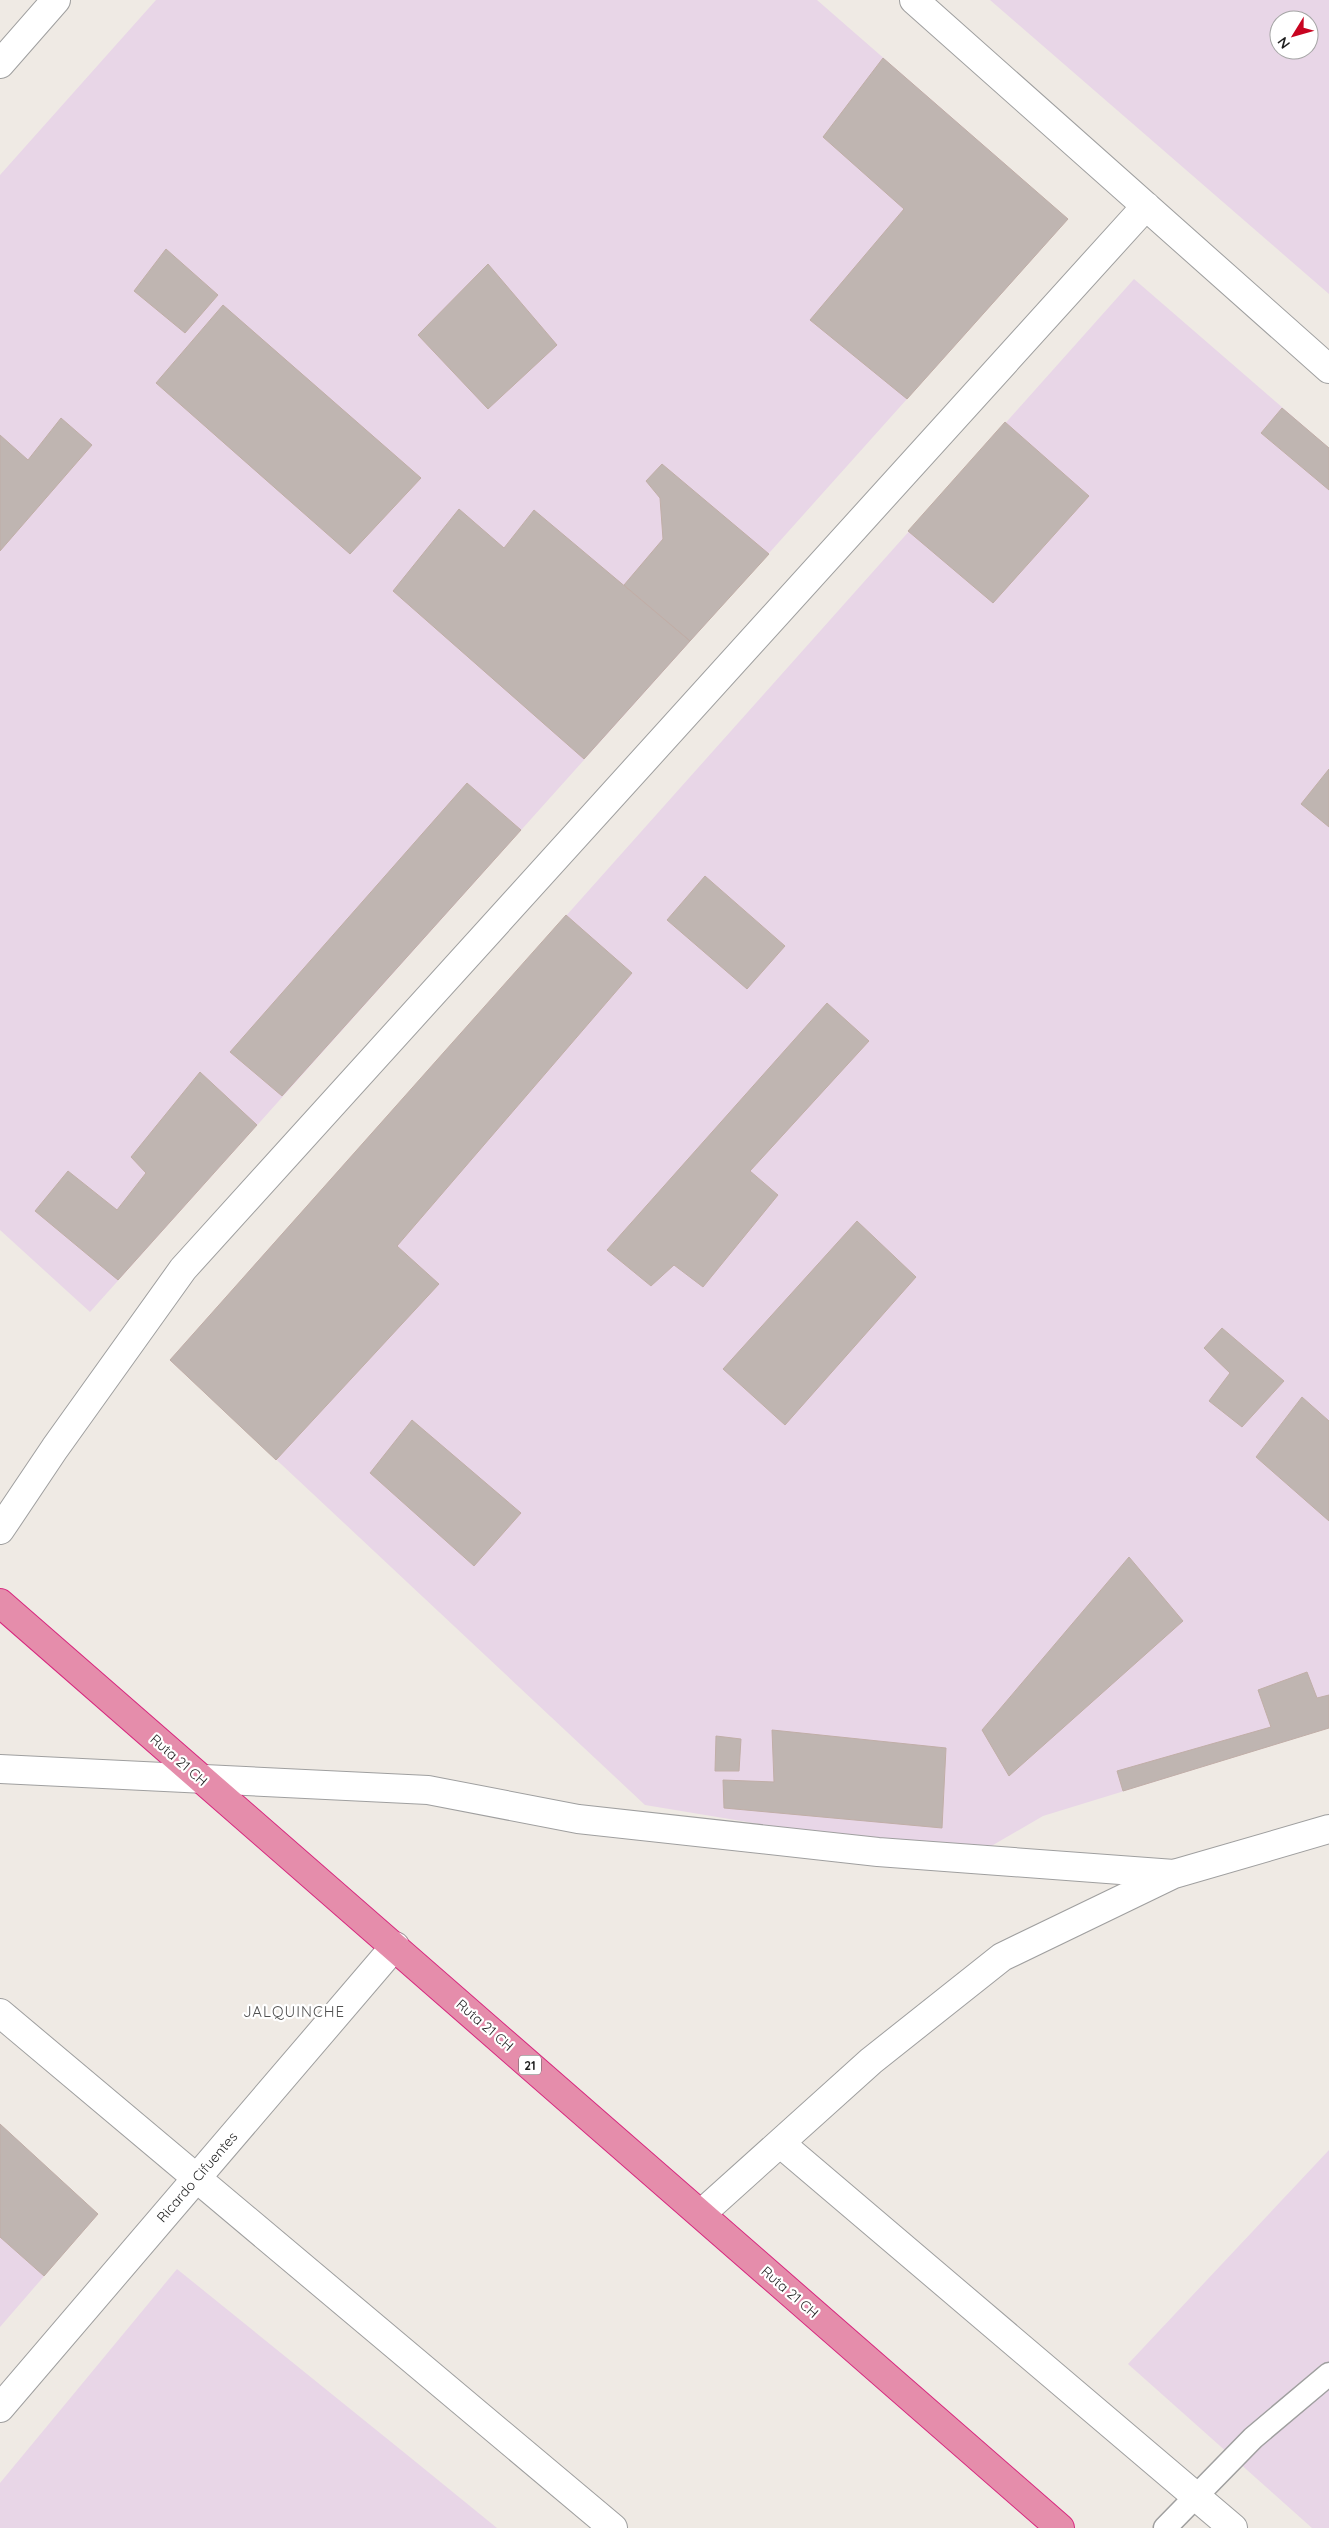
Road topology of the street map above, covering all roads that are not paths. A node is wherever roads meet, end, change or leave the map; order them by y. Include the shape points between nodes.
1 (56, 0) edge
2 (914, 0) edge
3 (0, 64) edge
4 (1146, 206) junction
5 (1329, 369) edge
6 (0, 1530) edge
7 (0, 1603) edge
8 (0, 1770) edge
9 (202, 1780) junction
10 (1329, 1829) edge
11 (1174, 1874) junction
12 (395, 1946) junction
13 (0, 2013) edge
14 (780, 2143) junction
15 (196, 2179) junction
16 (701, 2214) junction
17 (1329, 2374) edge
18 (0, 2408) edge
19 (1196, 2496) junction
20 (613, 2528) edge
21 (1060, 2528) edge
22 (1165, 2528) edge
23 (1234, 2528) edge

1 - 3 street
2 - 4 street
4 - 5 street
4 - 6 street via 183,1269
7 - 9 highway, Ruta 21 CH / 21
8 - 9 street
9 - 11 street via 428,1790 588,1820 878,1852
9 - 12 highway, Ruta 21 CH / 21
10 - 11 street
11 - 14 street via 1002,1957 871,2061
12 - 15 street, Ricardo Cifuentes
12 - 16 highway, Ruta 21 CH / 21
13 - 15 street
14 - 16 street
14 - 19 street
15 - 18 street, Ricardo Cifuentes
15 - 20 street
16 - 21 highway, Ruta 21 CH / 21
17 - 19 lane via 1253,2438
19 - 22 lane
19 - 23 street

